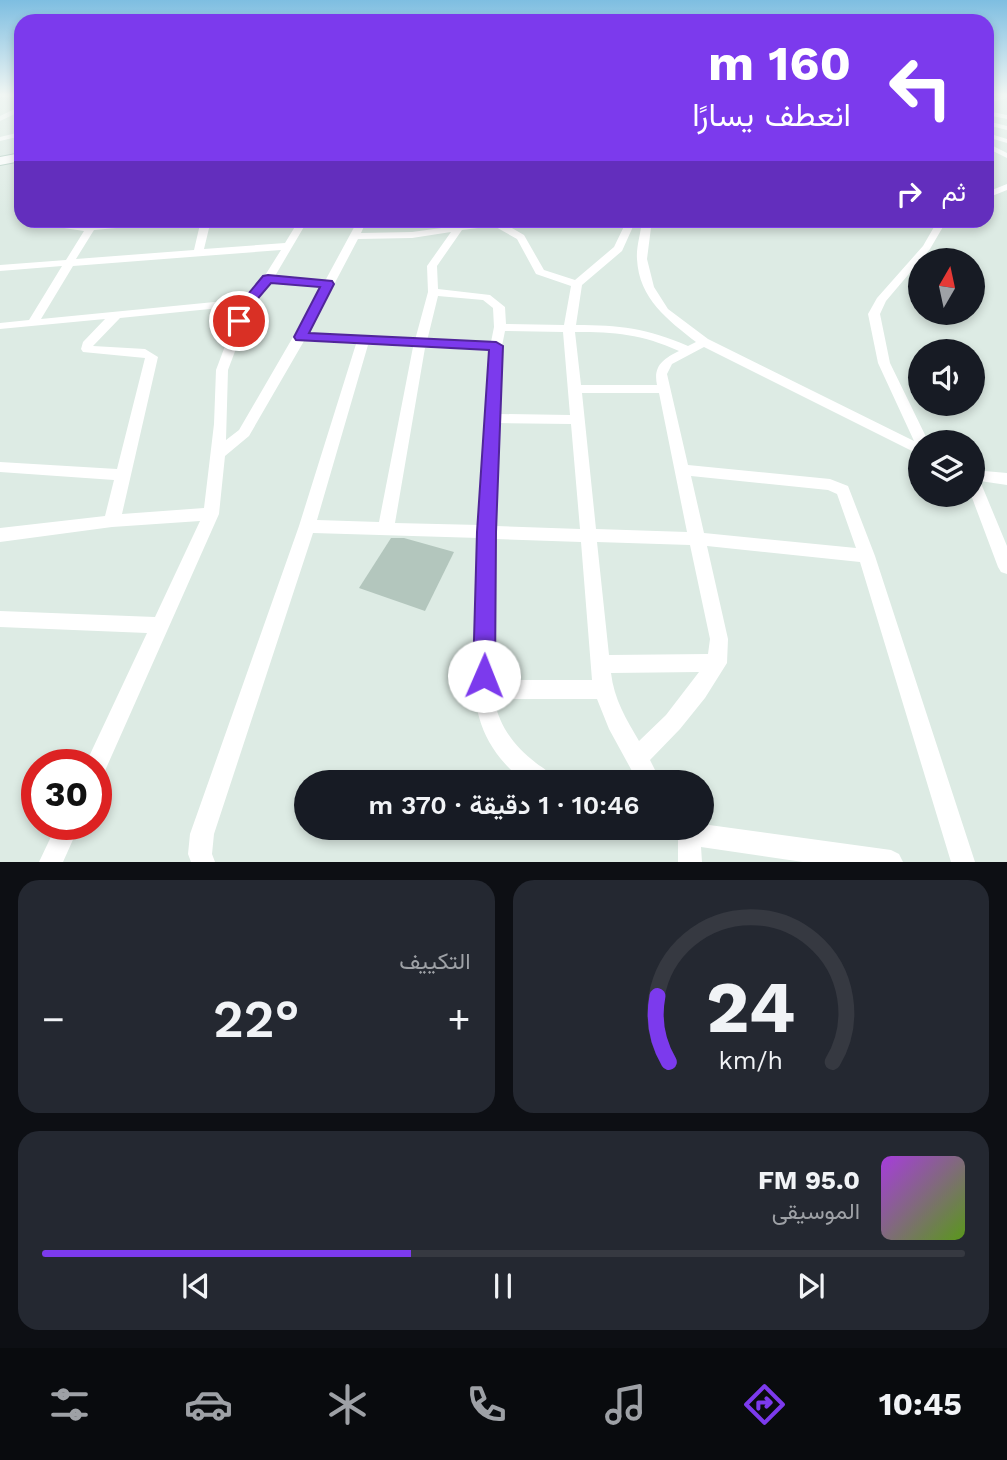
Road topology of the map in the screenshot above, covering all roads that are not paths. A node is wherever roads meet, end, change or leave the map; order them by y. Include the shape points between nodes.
1 (71, 228) edge
2 (91, 228) joint
3 (204, 228) edge
4 (299, 228) edge
5 (359, 228) edge
6 (443, 228) edge
7 (458, 228) edge
8 (505, 228) edge
9 (628, 228) edge
10 (647, 228) edge
11 (938, 228) edge
12 (355, 236) junction
13 (289, 246) junction
14 (198, 253) junction
15 (71, 262) junction
16 (0, 268) edge
17 (268, 279) junction
18 (328, 284) junction
19 (576, 284) junction
20 (433, 292) junction
21 (248, 302) junction
22 (117, 314) junction
23 (33, 322) junction
24 (2, 327) edge
25 (500, 327) junction
26 (569, 329) junction
27 (300, 337) junction
28 (363, 342) junction
29 (420, 344) junction
30 (496, 346) junction
31 (696, 346) junction
32 (575, 389) junction
33 (665, 389) junction
34 (492, 418) junction
35 (578, 420) junction
36 (916, 430) edge
37 (908, 444) edge
38 (218, 454) junction
39 (0, 467) edge
40 (683, 470) junction
41 (124, 475) junction
42 (985, 476) edge
43 (1007, 479) edge
44 (983, 507) edge
45 (211, 514) junction
46 (112, 521) junction
47 (307, 526) junction
48 (386, 529) junction
49 (486, 532) junction
50 (0, 535) edge
51 (589, 536) junction
52 (698, 539) junction
53 (867, 556) junction
54 (1007, 567) edge
55 (0, 619) edge
56 (160, 625) junction
57 (717, 663) junction
58 (601, 664) junction
59 (603, 689) junction
60 (485, 690) junction
61 (103, 749) edge
62 (636, 759) junction
63 (526, 770) edge
64 (643, 770) edge
65 (714, 835) edge
66 (61, 840) edge
67 (688, 840) edge
68 (51, 862) edge
69 (203, 862) edge
70 (690, 862) edge
71 (891, 862) edge
72 (963, 862) edge

1 - 2 street
2 - 15 street
3 - 14 street
4 - 13 street
5 - 12 street
6 - 12 street via 412,235
7 - 20 street via 432,266
8 - 19 street via 521,237 540,272
9 - 19 street via 618,249
10 - 31 street via 642,259 649,287
11 - 36 street via 874,314 884,363
12 - 18 street
13 - 14 street
13 - 17 street
14 - 15 street
15 - 16 street
15 - 23 street
17 - 18 street
17 - 21 street
18 - 27 street
19 - 26 street
20 - 25 street via 486,298 499,307
20 - 29 street
21 - 22 street
21 - 38 street via 222,370
22 - 23 street
22 - 41 street via 87,349 152,357
23 - 24 street
25 - 26 street
25 - 30 street
26 - 31 street via 640,331
26 - 32 street
27 - 28 street
27 - 38 street via 244,433
28 - 29 street
28 - 47 street
29 - 30 street
29 - 48 street
30 - 34 street
31 - 33 street via 662,368
31 - 37 street
32 - 33 street
32 - 35 street
33 - 40 street
34 - 35 street
34 - 49 street
35 - 51 street
38 - 45 street
39 - 41 street
40 - 52 street
40 - 53 street via 838,486 847,496
41 - 46 street
42 - 43 street
44 - 54 street
45 - 46 street
45 - 56 street
46 - 50 street
47 - 48 street
47 - 69 street via 202,834
48 - 49 street
49 - 51 street
49 - 60 street
51 - 52 street
51 - 58 street
52 - 53 street
52 - 57 street via 719,639
53 - 72 street
55 - 56 street
56 - 61 street
57 - 58 street
57 - 62 street via 673,722
58 - 59 street
59 - 60 street
59 - 62 street
60 - 63 street via 487,715 500,741
62 - 64 street
65 - 71 street
66 - 68 street
67 - 70 street

